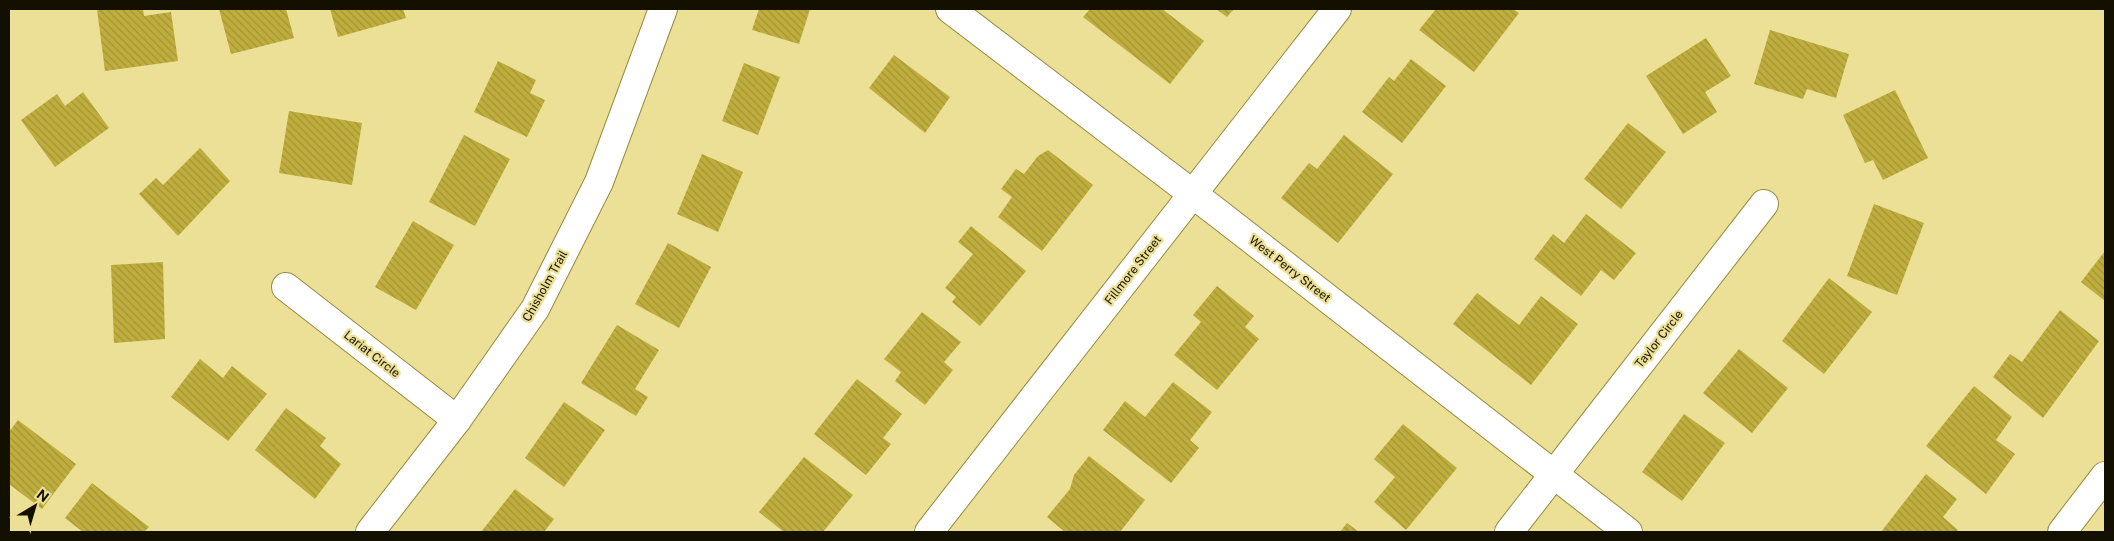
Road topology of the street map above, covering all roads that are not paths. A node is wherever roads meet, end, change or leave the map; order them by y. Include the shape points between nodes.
1 (663, 9) edge
2 (950, 9) edge
3 (1337, 9) edge
4 (1192, 194) junction
5 (1764, 204) dead end
6 (286, 287) dead end
7 (457, 420) junction
8 (1554, 474) junction
9 (2105, 476) edge
10 (370, 532) edge
11 (929, 532) edge
12 (1509, 532) edge
13 (1628, 532) edge
14 (2062, 532) edge

1 - 7 street, Chisholm Trail via 595,191 535,309
2 - 4 street, West Perry Street
3 - 4 street, Fillmore Street
4 - 8 street, West Perry Street
4 - 11 street, Fillmore Street
5 - 8 street, Taylor Circle
6 - 7 street, Lariat Circle
7 - 10 street, Chisholm Trail
8 - 12 street, Taylor Circle
8 - 13 street, West Perry Street
9 - 14 street

